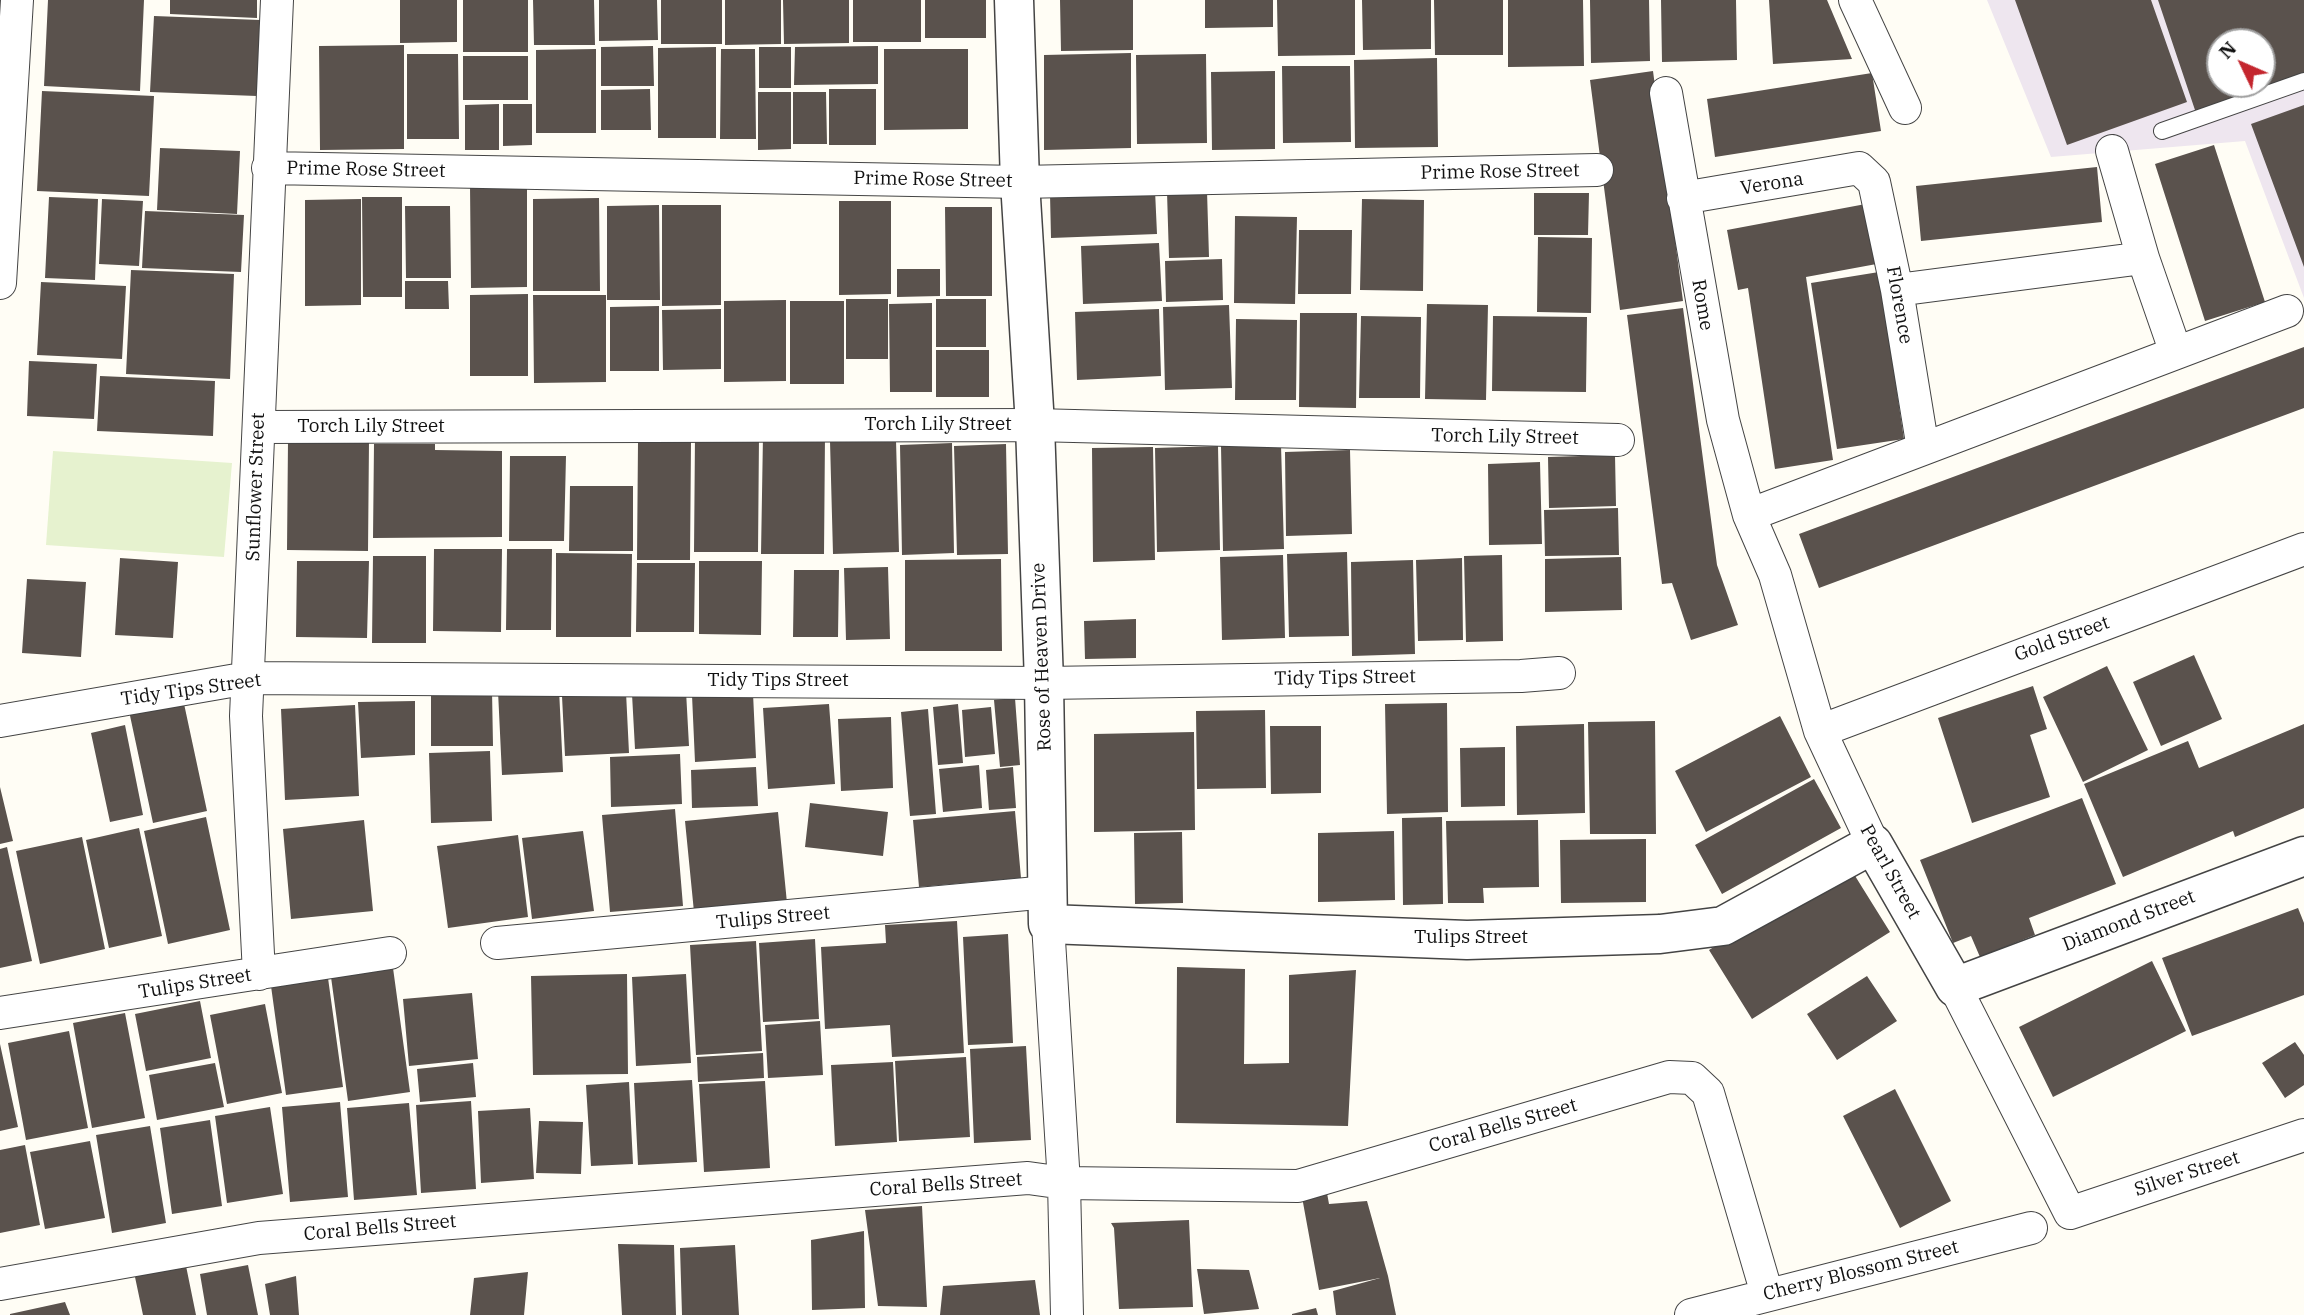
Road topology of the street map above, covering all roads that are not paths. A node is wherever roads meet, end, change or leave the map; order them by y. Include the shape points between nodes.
1 (17, 0) edge
2 (276, 0) edge
3 (1014, 0) edge
4 (1855, 0) edge
5 (2304, 81) edge
6 (1666, 93) dead end
7 (1905, 108) dead end
8 (2162, 131) dead end
9 (2112, 151) dead end
10 (268, 168) junction
11 (1859, 168) joint
12 (1597, 170) dead end
13 (4, 171) edge
14 (1020, 182) junction
15 (1683, 198) junction
16 (2143, 258) junction
17 (0, 283) edge
18 (1897, 290) junction
19 (2287, 311) dead end
20 (2176, 353) junction
21 (1035, 425) junction
22 (259, 427) junction
23 (1618, 440) dead end
24 (1923, 449) junction
25 (1749, 516) junction
26 (2304, 549) edge
27 (1559, 673) dead end
28 (248, 678) junction
29 (1044, 683) junction
30 (0, 721) edge
31 (1820, 731) junction
32 (1873, 844) junction
33 (2304, 856) edge
34 (1048, 908) junction
35 (497, 943) dead end
36 (390, 953) dead end
37 (259, 974) junction
38 (1955, 987) junction
39 (0, 1013) edge
40 (2304, 1135) edge
41 (1064, 1182) junction
42 (2070, 1213) joint
43 (2031, 1228) dead end
44 (0, 1284) edge
45 (1767, 1294) junction
46 (1067, 1315) edge
47 (1691, 1315) edge

1 - 13 street
2 - 10 street, Sunflower Street
3 - 14 street, Rose of Heaven Drive
4 - 7 street
5 - 8 lane
6 - 15 street, Rome
9 - 16 street
10 - 14 street, Prime Rose Street
10 - 22 street, Sunflower Street
11 - 15 street, Verona
11 - 18 street, Florence via 1874,182
12 - 14 street, Prime Rose Street
13 - 17 street
14 - 21 street, Rose of Heaven Drive
15 - 25 street, Rome via 1723,420
16 - 18 street
16 - 20 street
18 - 24 street, Florence
19 - 20 street
20 - 24 street
21 - 22 street, Torch Lily Street
21 - 23 street, Torch Lily Street
21 - 29 street, Rose of Heaven Drive
22 - 28 street, Sunflower Street
24 - 25 street
25 - 31 street, Pearl Street via 1775,575
26 - 31 street, Gold Street
27 - 29 street, Tidy Tips Street
28 - 29 street, Tidy Tips Street
28 - 30 street, Tidy Tips Street
28 - 37 street, Sunflower Street
29 - 34 street, Rose of Heaven Drive
31 - 32 street, Pearl Street
32 - 34 street, Tulips Street via 1723,926 1660,934 1467,940
32 - 38 street, Pearl Street
33 - 38 street, Diamond Street
34 - 35 street, Tulips Street
34 - 41 street, Rose of Heaven Drive
36 - 37 street, Tulips Street
37 - 39 street, Tulips Street
38 - 42 street, Pearl Street
40 - 42 street, Silver Street
41 - 44 street, Coral Bells Street via 1028,1178 259,1238
41 - 45 street, Coral Bells Street via 1298,1186 1669,1077 1692,1079 1708,1093
41 - 46 street, Rose of Heaven Drive
43 - 45 street, Cherry Blossom Street
45 - 47 street, Cherry Blossom Street

